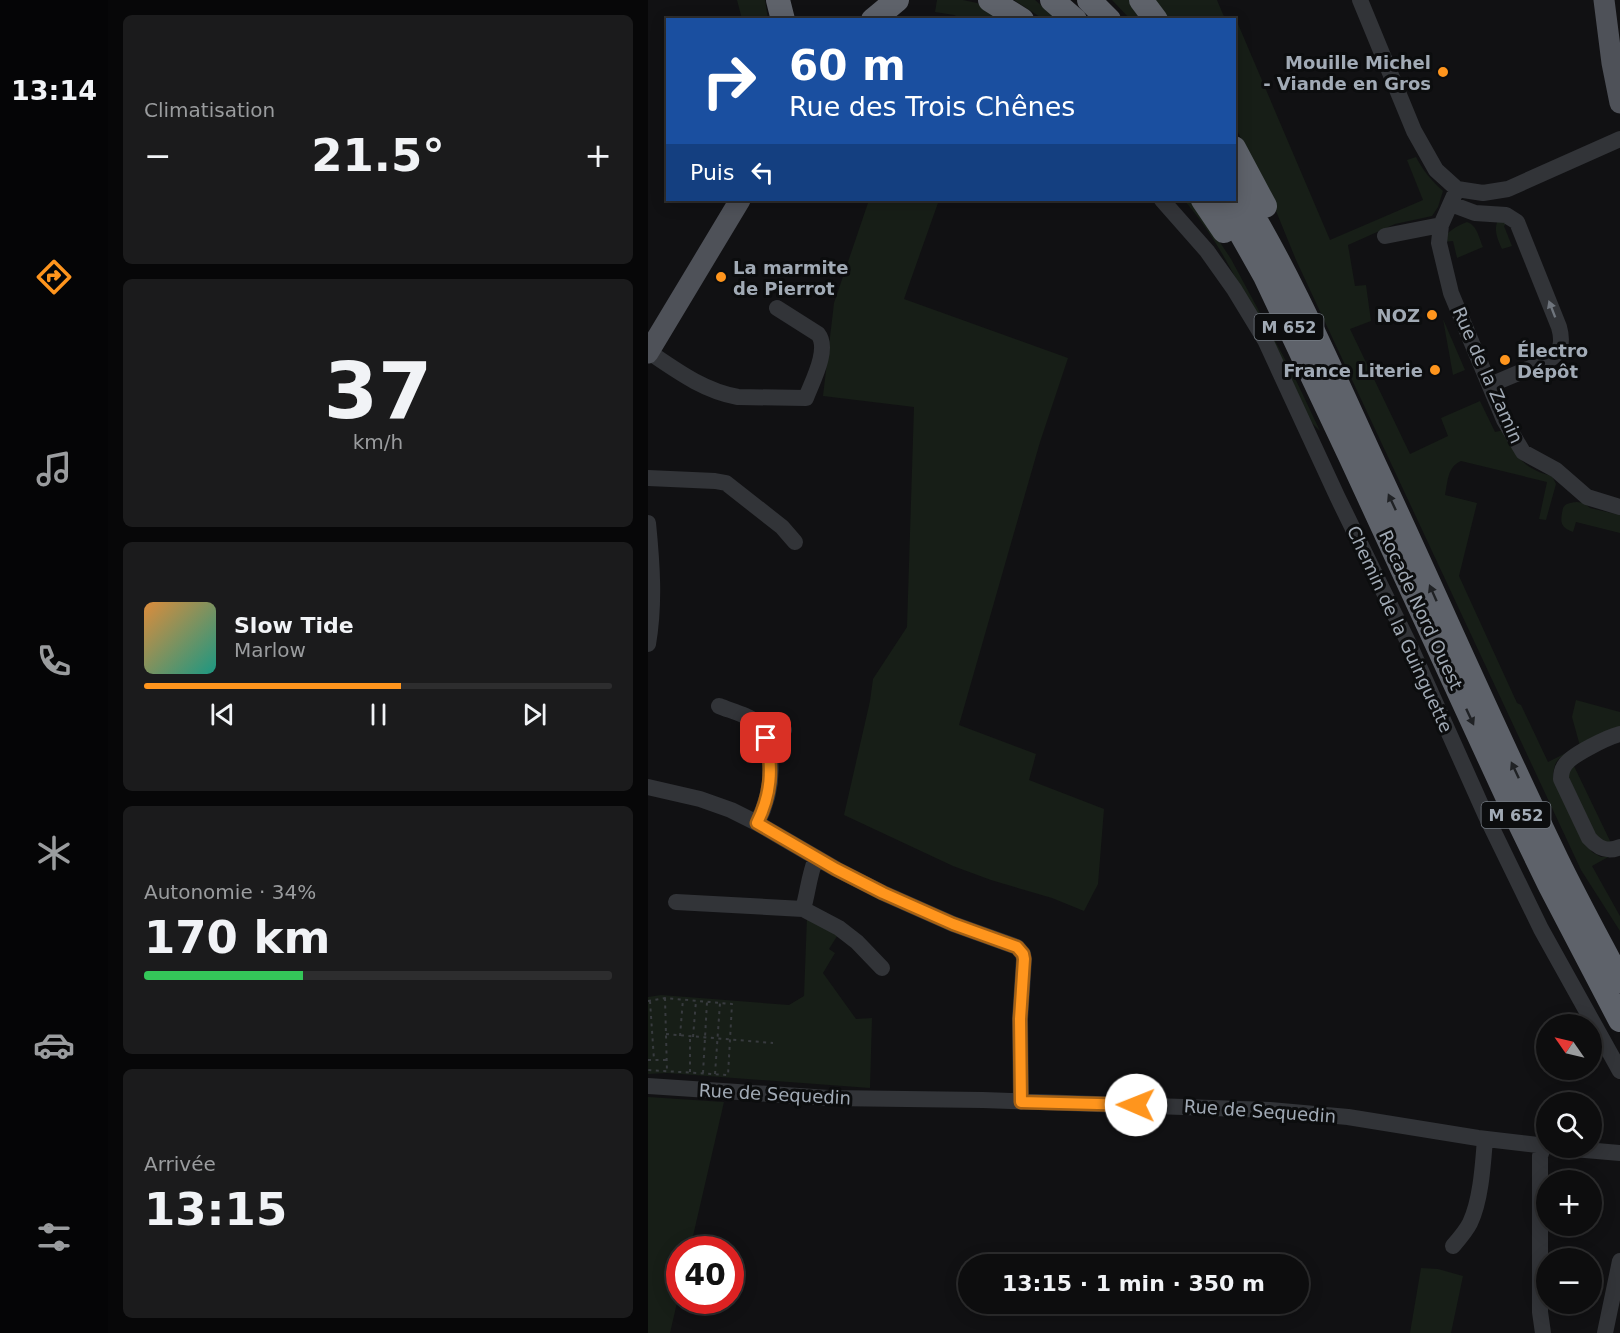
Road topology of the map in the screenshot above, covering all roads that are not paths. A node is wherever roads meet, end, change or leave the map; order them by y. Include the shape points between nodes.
1 (778, 0) edge
2 (887, 0) edge
3 (897, 0) edge
4 (990, 0) edge
5 (1052, 0) edge
6 (1061, 0) edge
7 (1089, 0) edge
8 (1141, 0) edge
9 (1360, 0) edge
10 (1604, 0) edge
11 (782, 18) edge
12 (874, 18) edge
13 (874, 18) edge
14 (1019, 18) edge
15 (1074, 18) edge
16 (1079, 18) edge
17 (1107, 18) edge
18 (1154, 18) edge
19 (1620, 103) edge
20 (1620, 139) edge
21 (1236, 152) edge
22 (1236, 187) edge
23 (1454, 196) junction
24 (739, 201) edge
25 (1163, 201) edge
26 (1204, 201) edge
27 (1223, 201) edge
28 (1441, 225) junction
29 (1385, 236) dead end
30 (777, 308) dead end
31 (648, 347) edge
32 (1322, 351) junction
33 (1490, 385) junction
34 (1351, 458) junction
35 (648, 478) edge
36 (1620, 507) edge
37 (648, 523) edge
38 (795, 542) dead end
39 (648, 644) edge
40 (719, 706) dead end
41 (784, 730) dead end
42 (1620, 734) edge
43 (766, 738) junction
44 (648, 787) edge
45 (757, 823) junction
46 (1620, 847) edge
47 (816, 858) junction
48 (1558, 861) junction
49 (1550, 886) junction
50 (676, 902) dead end
51 (803, 909) junction
52 (1620, 951) edge
53 (882, 968) dead end
54 (1620, 981) edge
55 (1620, 1020) edge
56 (1620, 1042) edge
57 (1620, 1071) edge
58 (648, 1086) edge
59 (1021, 1102) junction
60 (1485, 1139) junction
61 (1536, 1145) edge
62 (1602, 1151) edge
63 (1620, 1153) edge
64 (1540, 1158) edge
65 (1453, 1246) dead end
66 (1620, 1261) edge
67 (1543, 1333) edge
68 (1605, 1333) edge

1 - 11 highway
2 - 12 main road
3 - 13 highway
4 - 14 highway
5 - 15 highway
6 - 16 highway
7 - 17 highway
8 - 18 highway
9 - 23 street via 1414,131
10 - 19 main road
20 - 23 street via 1508,189
21 - 32 highway via 1301,285
22 - 32 highway, Rocade Nord Ouest / M 652 via 1275,255
23 - 28 street, Rue de la Zamin
33 -> 23 street via 1556,356 1562,337 1517,222 1506,215 1475,213
24 - 31 main road
25 - 57 street, Chemin de la Guinguette via 1207,250 1265,340 1486,816 1541,928
26 - 34 highway via 1244,263
27 - 34 highway, Rocade Nord Ouest / M 652 via 1265,276
28 - 29 street
28 - 33 street, Rue de la Zamin via 1439,243 1451,293
30 - 31 street via 822,339 823,350 806,398 728,395 699,384
48 -> 32 highway, Rocade Nord Ouest / M 652
33 - 36 street, Rue de la Zamin via 1523,452 1556,470 1587,497
34 -> 49 highway, Rocade Nord Ouest / M 652
35 - 38 street via 726,483
37 - 39 street via 653,592
40 - 43 street via 758,724
41 - 43 street
42 - 46 street via 1575,756 1566,763 1561,779 1589,838 1604,849
43 - 45 street via 770,784
44 - 45 street via 710,802
45 - 47 street
47 - 51 street
47 - 59 street via 903,902 1021,950
48 - 52 highway
48 - 54 highway, Rocade Nord Ouest / M 652
49 - 55 highway, Rocade Nord Ouest / M 652
49 - 56 highway
50 - 51 street
51 - 53 street via 839,928
58 - 59 street, Rue de Sequedin via 667,1079 839,1099
59 - 60 street, Rue de Sequedin via 1270,1110 1348,1117
60 - 61 street, Rue de Sequedin
60 - 65 street via 1471,1220
62 - 63 street
64 - 67 street
66 - 68 street

